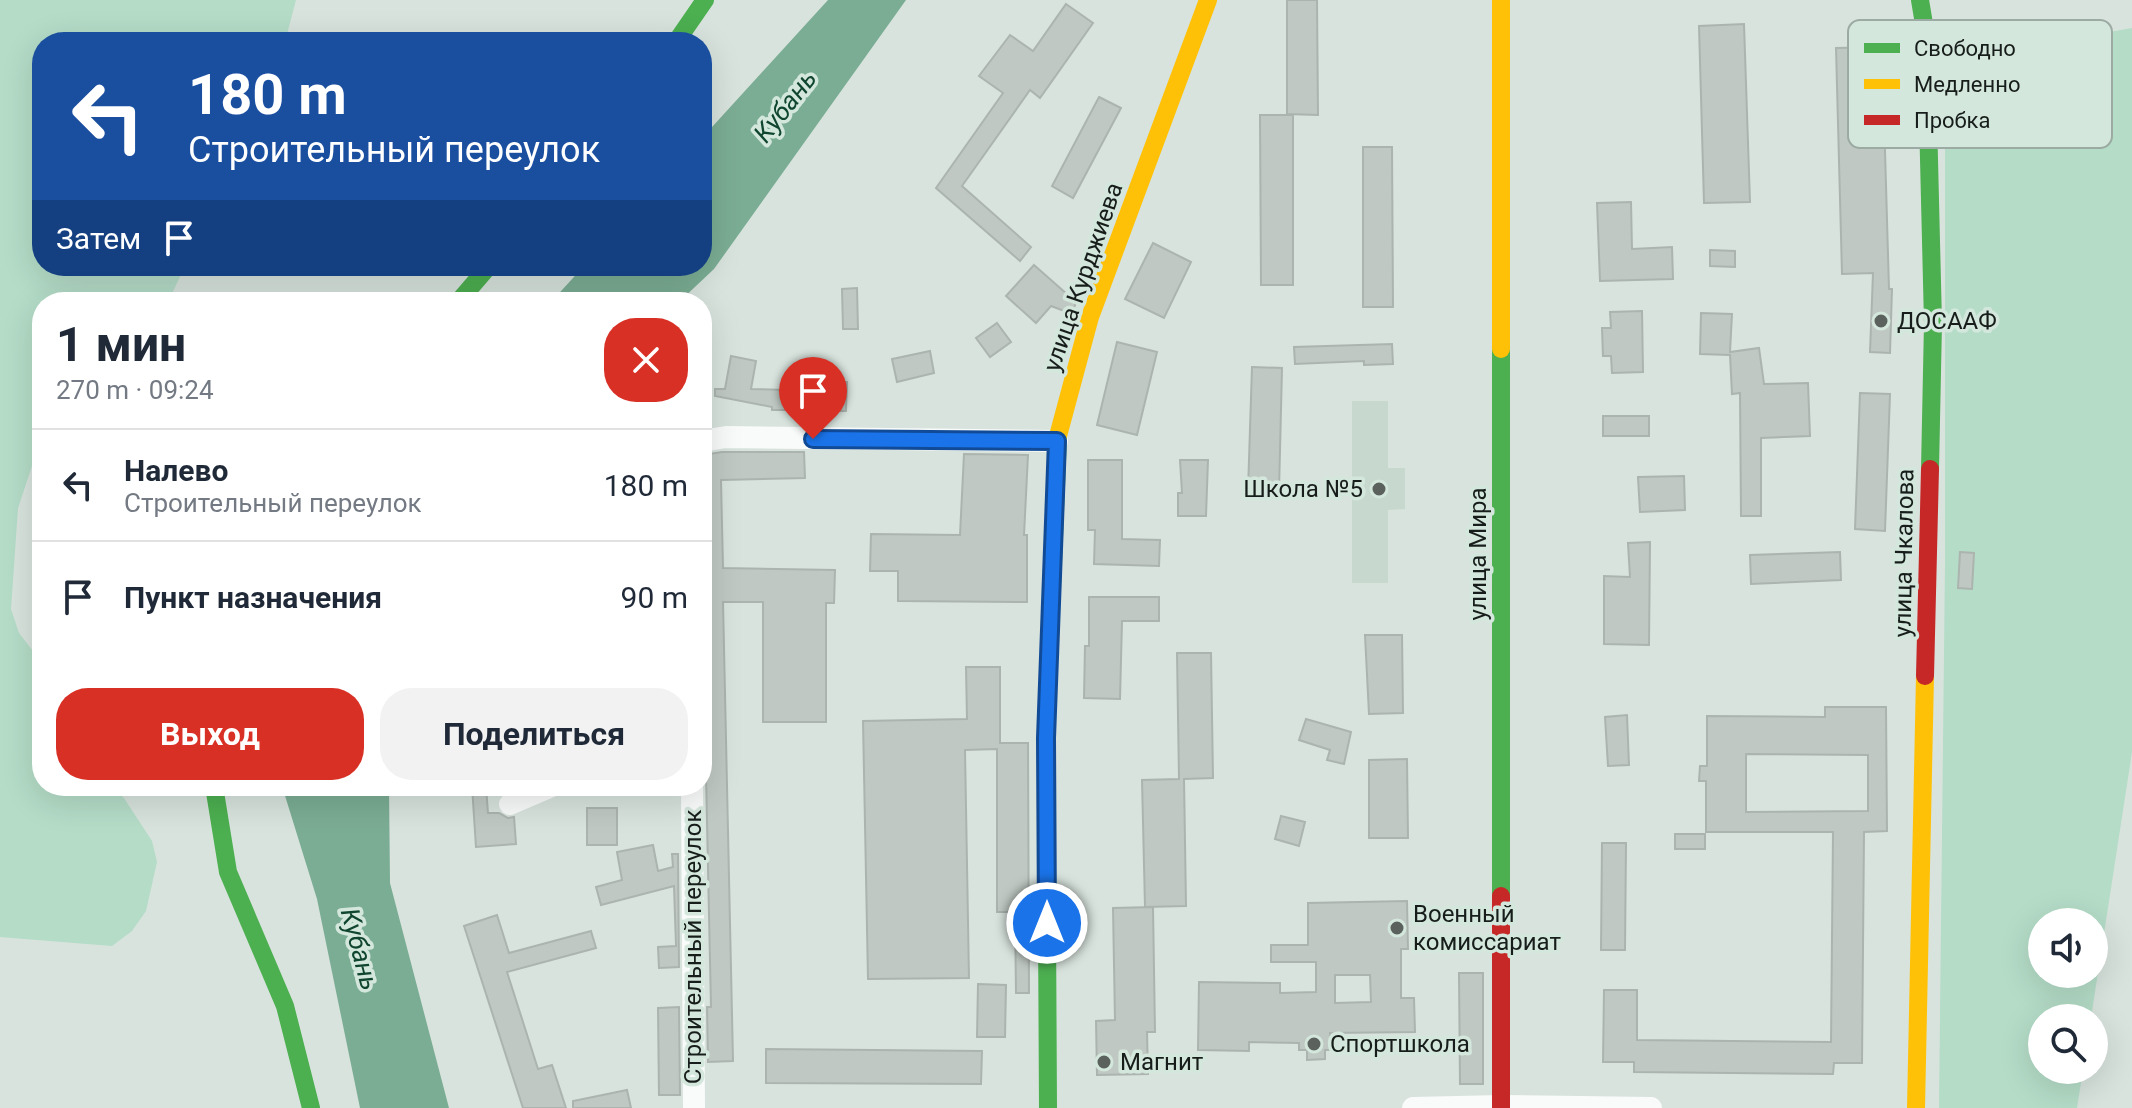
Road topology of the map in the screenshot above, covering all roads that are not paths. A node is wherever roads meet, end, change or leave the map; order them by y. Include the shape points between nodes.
1 (705, 0) edge
2 (1208, 0) edge
3 (1501, 0) edge
4 (1920, 0) edge
5 (1923, 20) edge
6 (683, 32) edge
7 (1929, 148) edge
8 (480, 276) edge
9 (467, 292) edge
10 (712, 439) edge
11 (1057, 441) junction
12 (216, 796) edge
13 (529, 796) edge
14 (692, 796) edge
15 (510, 804) dead end
16 (1501, 1107) edge
17 (311, 1108) edge
18 (694, 1108) edge
19 (1048, 1108) edge
20 (1413, 1108) edge
21 (1651, 1108) edge
22 (1916, 1108) edge

1 - 6 street
2 - 11 street, улица Курджиева via 1090,317
3 - 16 street, улица Мира
4 - 5 street, улица Чкалова
7 - 22 street, улица Чкалова via 1933,323
8 - 9 street
10 - 11 street
11 - 19 street, улица Курджиева via 1046,738
12 - 17 street via 228,872 285,1006
13 - 15 street
14 - 18 street, Строительный переулок
16 - 20 street
16 - 21 street

